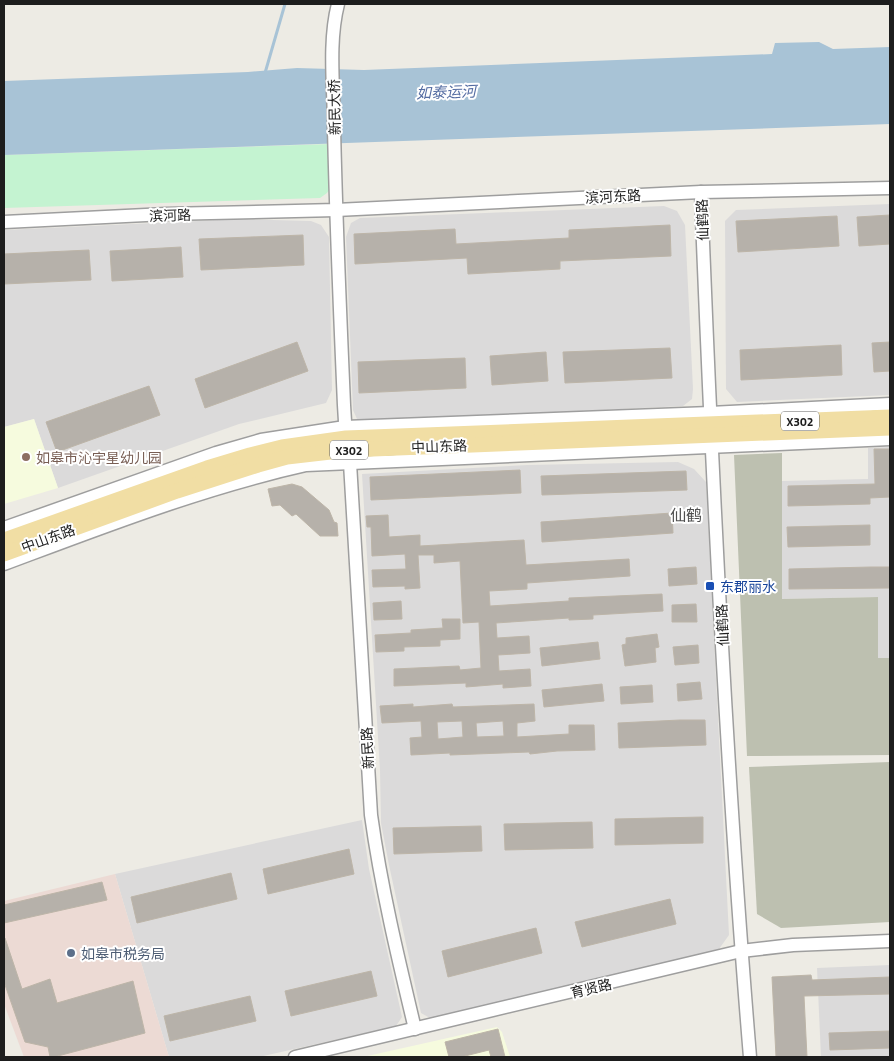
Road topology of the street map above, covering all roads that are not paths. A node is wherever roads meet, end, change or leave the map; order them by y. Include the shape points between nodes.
1 (338, 4) edge
2 (890, 188) edge
3 (701, 192) junction
4 (336, 210) junction
5 (4, 222) edge
6 (890, 404) edge
7 (890, 417) edge
8 (890, 428) edge
9 (711, 430) junction
10 (890, 439) edge
11 (347, 444) junction
12 (4, 528) edge
13 (4, 540) edge
14 (4, 554) edge
15 (4, 564) edge
16 (890, 941) edge
17 (741, 952) junction
18 (415, 1029) junction
19 (295, 1057) edge
20 (750, 1057) edge

1 - 4 street, 新民大桥 via 333,23
2 - 3 street, 滨河东路
3 - 4 street, 滨河东路
3 - 9 street, 仙鹤路
4 - 5 street, 滨河路
4 - 11 street, 新民路
6 - 9 street
7 - 9 main road, 中山东路 / X302
8 - 9 main road, 中山东路 / X302
9 - 10 street
9 - 11 main road, 中山东路 / X302
9 - 11 street
9 - 17 street, 仙鹤路
11 - 12 street via 310,431 262,440 216,453
11 - 13 main road, 中山东路 / X302 via 282,446
11 - 14 main road, 中山东路 / X302 via 258,464
11 - 15 street via 306,465 206,492
11 - 18 street, 新民路 via 371,815 393,935
16 - 17 street, 育贤路 via 794,945
17 - 18 street, 育贤路
17 - 20 street, 仙鹤路
18 - 19 street, 育贤路

